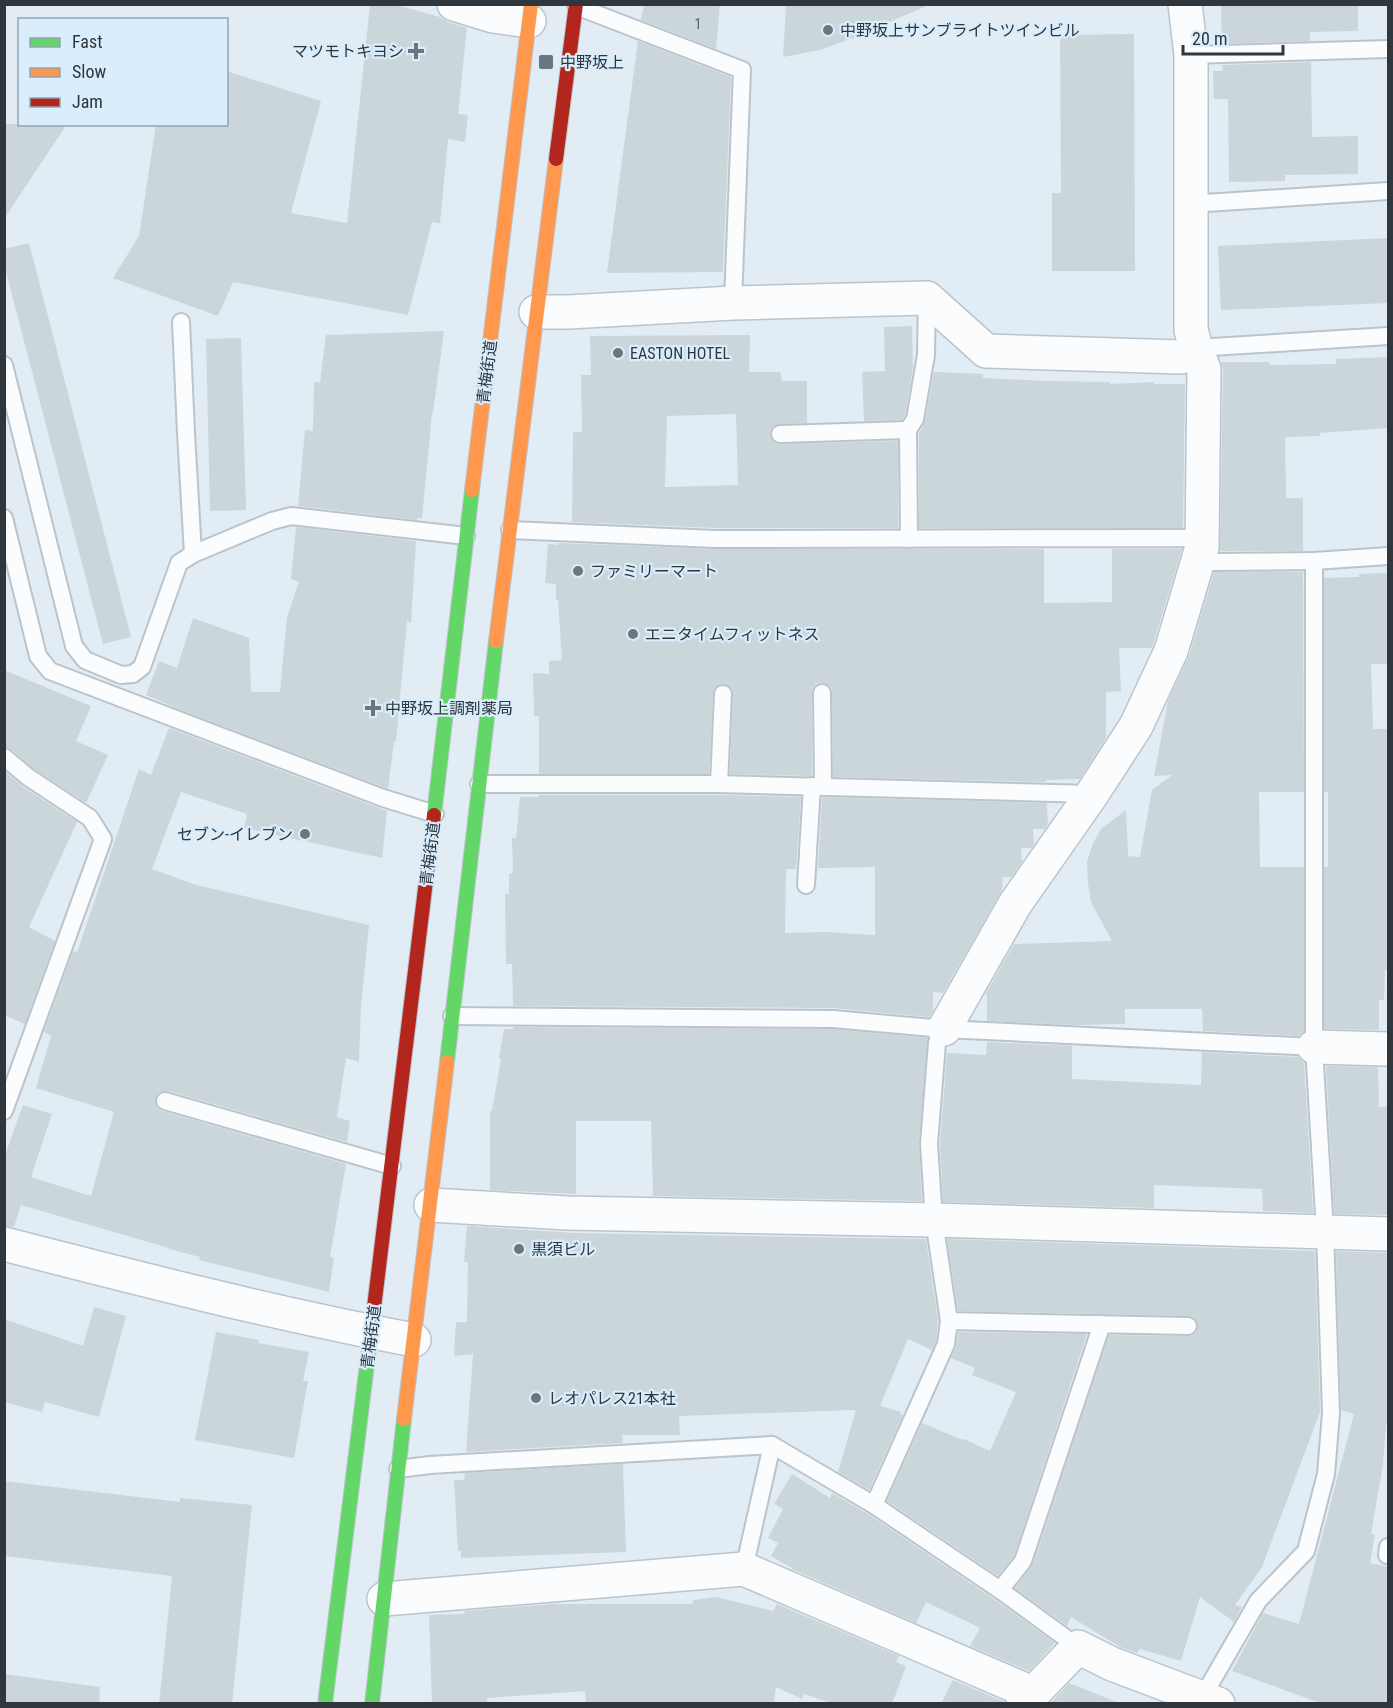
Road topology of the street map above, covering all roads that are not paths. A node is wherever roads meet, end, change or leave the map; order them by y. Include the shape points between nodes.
1 (454, 4) edge
2 (1185, 4) edge
3 (576, 5) edge
4 (530, 13) edge
5 (1389, 49) edge
6 (1191, 55) junction
7 (1389, 191) edge
8 (1190, 204) junction
9 (927, 298) junction
10 (733, 303) junction
11 (536, 312) junction
12 (181, 322) dead end
13 (1389, 336) edge
14 (1196, 348) junction
15 (4, 364) edge
16 (908, 430) junction
17 (780, 434) dead end
18 (4, 518) edge
19 (510, 530) junction
20 (466, 536) junction
21 (909, 539) junction
22 (1202, 547) junction
23 (193, 554) junction
24 (1389, 556) edge
25 (1314, 561) junction
26 (822, 693) dead end
27 (723, 694) dead end
28 (4, 757) edge
29 (479, 784) junction
30 (719, 784) junction
31 (817, 786) junction
32 (1092, 794) junction
33 (435, 814) junction
34 (806, 885) dead end
35 (452, 1016) junction
36 (944, 1029) junction
37 (1314, 1047) junction
38 (1389, 1049) edge
39 (165, 1101) dead end
40 (4, 1111) edge
41 (392, 1166) junction
42 (430, 1205) junction
43 (934, 1220) junction
44 (1325, 1232) junction
45 (1389, 1234) edge
46 (4, 1244) edge
47 (949, 1321) junction
48 (1102, 1324) junction
49 (1188, 1326) dead end
50 (372, 1332) junction
51 (414, 1340) junction
52 (772, 1445) junction
53 (398, 1469) junction
54 (874, 1505) junction
55 (744, 1569) junction
56 (1000, 1590) junction
57 (384, 1599) junction
58 (1078, 1647) junction
59 (1027, 1698) edge
60 (1210, 1701) edge
61 (325, 1704) edge
62 (372, 1704) edge

1 - 4 street via 493,16
2 - 6 street
3 - 10 lane via 742,70
3 - 11 main road
4 - 20 main road, 青梅街道
5 - 6 lane
6 - 8 street
7 - 8 lane
8 - 14 street via 1191,330
9 - 10 street
9 - 14 street via 986,351 1181,357
9 - 16 lane via 926,355 915,419
10 - 11 street
11 - 19 main road
12 - 23 lane
13 - 14 lane
14 - 22 street via 1204,369
15 - 23 lane via 74,646 85,660 121,675 133,674 142,667 179,563
16 - 17 lane
16 - 21 lane
18 - 33 lane via 38,656 50,671 383,798
19 - 21 lane via 715,539
19 - 29 main road
20 - 23 lane via 291,516
20 - 33 main road, 青梅街道
21 - 22 lane via 1191,538
22 - 25 lane via 1209,562
22 - 32 street via 1171,651 1136,726
24 - 25 lane
25 - 37 lane
26 - 31 lane
27 - 30 lane
28 - 40 lane via 90,819 103,839
29 - 30 lane
29 - 35 main road
30 - 31 lane
31 - 32 lane
31 - 34 lane
32 - 36 street via 1015,904
33 - 41 main road, 青梅街道
35 - 36 lane via 833,1018
35 - 42 main road
36 - 37 lane
36 - 43 lane via 937,1043 929,1144
37 - 38 street
37 - 44 lane
39 - 41 lane
41 - 50 main road, 青梅街道
42 - 43 street via 567,1213
42 - 51 main road
43 - 44 street
43 - 47 lane
44 - 45 street
44 - 60 lane via 1331,1413 1326,1474 1306,1551 1258,1600
46 - 50 street
47 - 48 lane
47 - 54 lane via 946,1344
48 - 49 lane
48 - 56 lane via 1023,1561
50 - 51 street
50 - 61 main road, 青梅街道
51 - 53 main road
52 - 53 lane
52 - 54 lane
52 - 55 lane
53 - 57 main road
54 - 56 lane
55 - 57 street
55 - 59 street
56 - 58 lane
57 - 62 main road
58 - 59 street
58 - 60 street

